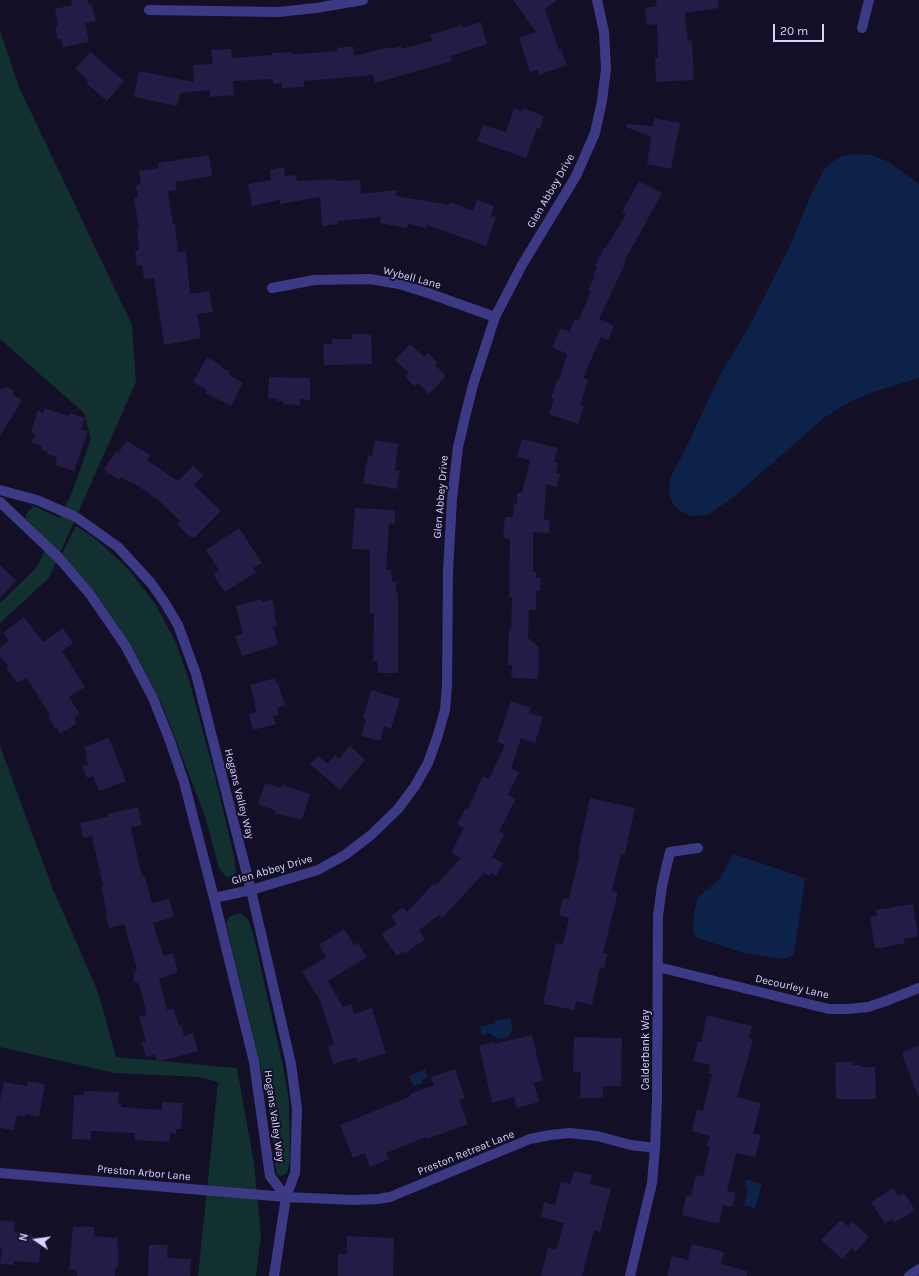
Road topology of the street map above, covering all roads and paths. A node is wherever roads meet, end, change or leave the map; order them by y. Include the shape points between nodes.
1 (363, 0) edge
2 (597, 0) edge
3 (869, 0) edge
4 (149, 10) dead end
5 (862, 28) dead end
6 (272, 288) dead end
7 (495, 318) junction
8 (0, 490) edge
9 (0, 502) edge
10 (698, 848) dead end
11 (251, 890) junction
12 (214, 898) junction
13 (658, 967) junction
14 (919, 988) edge
15 (655, 1148) junction
16 (0, 1173) edge
17 (286, 1197) junction
18 (919, 1269) edge
19 (274, 1276) edge
20 (630, 1276) edge
21 (909, 1276) edge

1 - 4 street via 278,12
2 - 7 street, Glen Abbey Drive via 604,32 606,68 595,133 576,176 522,265
3 - 5 street
6 - 7 street, Wybell Lane via 314,280 370,279 428,293
7 - 11 street, Glen Abbey Drive via 472,385 458,447 450,534 447,690 445,710 428,764 398,809 345,855 318,870
8 - 11 street, Hogans Valley Way via 37,500 76,517 118,547 151,583 165,603 178,625 196,674
9 - 12 street, Hogans Valley Way via 89,592 125,645 153,698 170,741 184,782
10 - 13 street, Calderbank Way via 670,852 658,916
11 - 12 street, Glen Abbey Drive
11 - 17 street, Hogans Valley Way via 291,1064 298,1109 295,1174
12 - 17 street, Hogans Valley Way via 254,1062 270,1176
13 - 14 street, Decourley Lane via 829,1009 868,1007
13 - 15 street, Calderbank Way
15 - 17 street, Preston Retreat Lane via 597,1136 570,1133 550,1135 530,1139 390,1197 353,1200
15 - 20 street, Calderbank Way via 652,1183
16 - 17 street, Preston Arbor Lane
17 - 19 street, Hogans Valley Way
18 - 21 street

